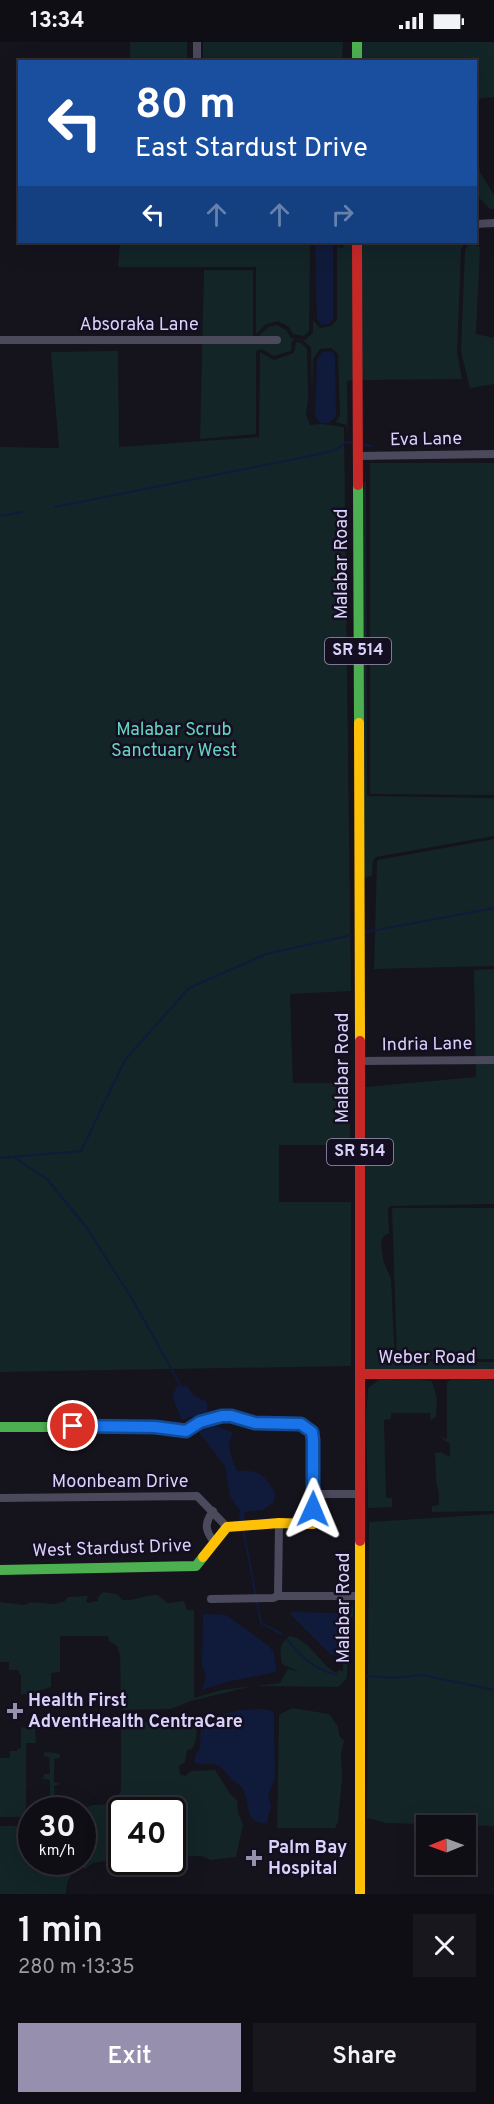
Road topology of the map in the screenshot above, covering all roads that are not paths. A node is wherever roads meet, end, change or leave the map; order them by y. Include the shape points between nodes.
1 (197, 42) edge
2 (357, 42) edge
3 (197, 60) edge
4 (357, 60) edge
5 (477, 224) edge
6 (494, 224) edge
7 (357, 243) edge
8 (0, 340) edge
9 (278, 340) dead end
10 (494, 454) edge
11 (357, 456) junction
12 (494, 1060) edge
13 (360, 1061) junction
14 (360, 1374) junction
15 (494, 1374) edge
16 (0, 1426) edge
17 (313, 1494) junction
18 (361, 1494) junction
19 (0, 1498) edge
20 (213, 1511) junction
21 (279, 1523) junction
22 (227, 1527) junction
23 (214, 1542) junction
24 (0, 1570) edge
25 (278, 1596) junction
26 (360, 1596) junction
27 (211, 1599) dead end
28 (360, 1894) edge

1 - 3 street
2 - 4 main road
5 - 6 street
7 - 11 main road, Malabar Road / SR 514
8 - 9 street, Absoraka Lane
10 - 11 street, Eva Lane
11 - 13 main road, Malabar Road / SR 514
12 - 13 street, Indria Lane
13 - 14 main road, Malabar Road / SR 514
14 - 15 main road, Weber Road
14 - 18 main road, Malabar Road / SR 514
16 - 17 main road via 186,1431 222,1416 255,1423 295,1423 312,1432
17 - 18 street
17 - 21 main road via 313,1524
18 - 26 main road, Malabar Road / SR 514
19 - 20 street, Moonbeam Drive via 197,1496
20 - 22 street, Moonbeam Drive
20 - 23 street via 206,1531
21 - 22 main road
21 - 25 street
22 - 23 main road, West Stardust Drive
23 - 24 main road, West Stardust Drive via 196,1566
25 - 26 street
25 - 27 street
26 - 28 main road, Malabar Road / SR 514

